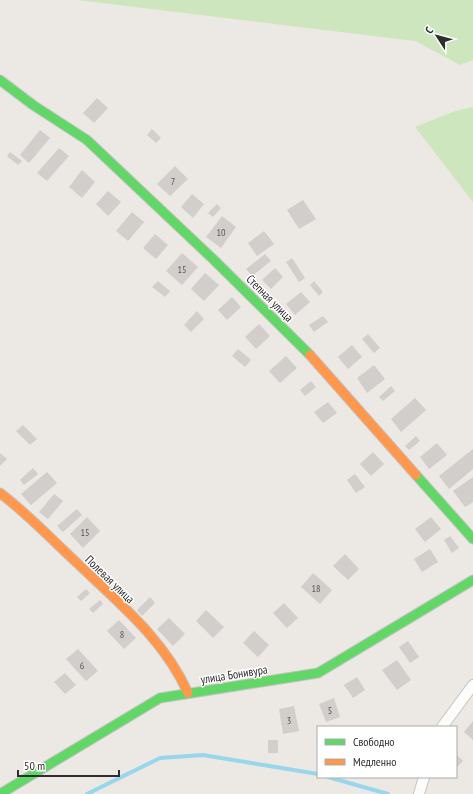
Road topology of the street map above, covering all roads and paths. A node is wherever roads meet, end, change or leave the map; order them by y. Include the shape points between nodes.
1 (0, 80) edge
2 (0, 493) edge
3 (473, 539) edge
4 (473, 580) edge
5 (473, 685) edge
6 (188, 694) junction
7 (443, 726) edge
8 (424, 778) edge
9 (0, 794) edge
10 (419, 794) edge

1 - 3 street, Степная улица via 87,140 214,260 296,340
2 - 6 street, Полевая улица via 58,545 158,644 183,678
4 - 6 street, улица Бонивура via 318,673
5 - 7 street
6 - 9 street, улица Бонивура via 160,698
8 - 10 street

